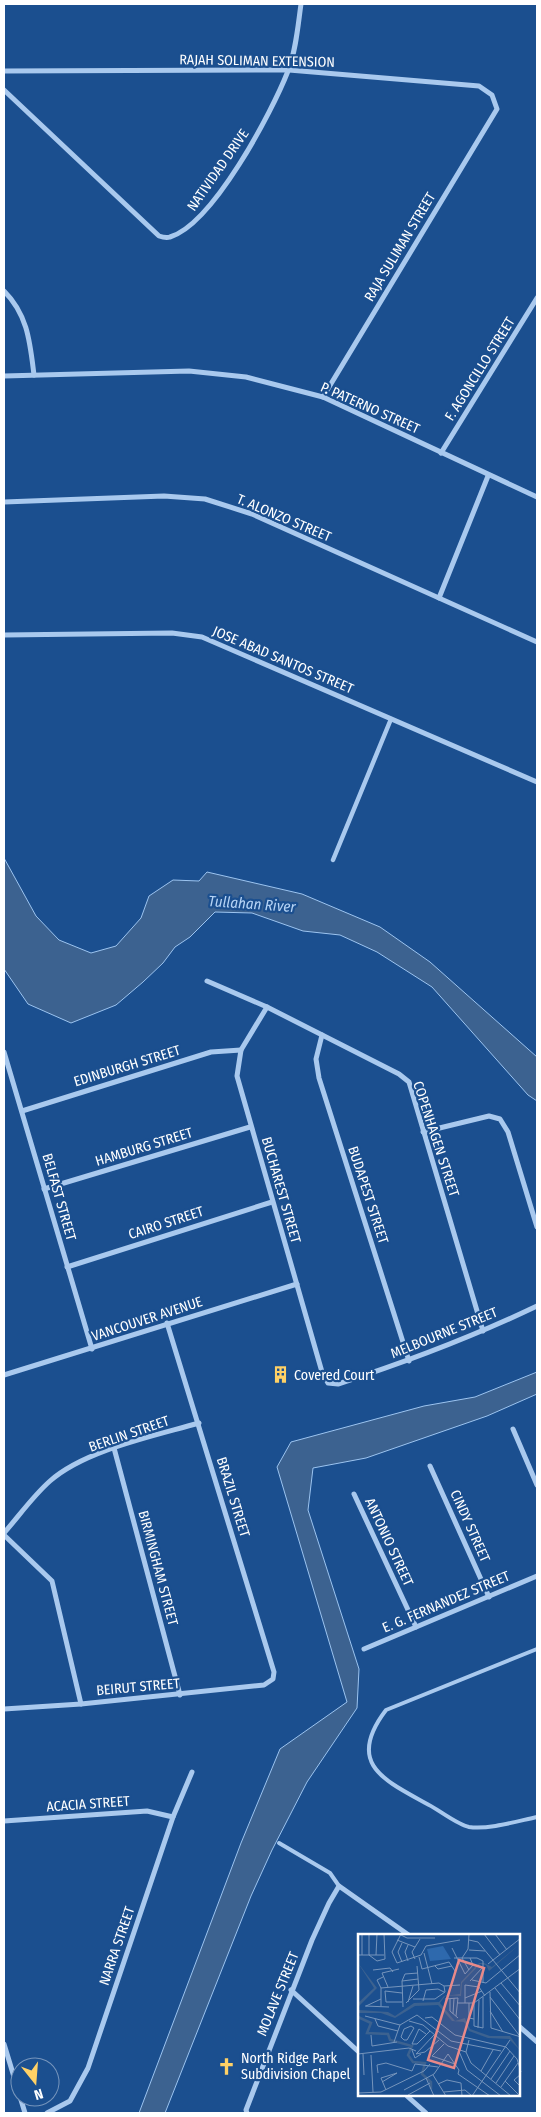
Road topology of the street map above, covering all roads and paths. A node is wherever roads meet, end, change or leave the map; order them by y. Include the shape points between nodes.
1 (301, 4) edge
2 (289, 70) junction
3 (4, 71) edge
4 (4, 90) edge
5 (496, 109) joint
6 (4, 292) edge
7 (537, 298) edge
8 (34, 375) junction
9 (4, 376) edge
10 (323, 397) junction
11 (442, 453) junction
12 (488, 476) junction
13 (537, 497) edge
14 (4, 502) edge
15 (439, 598) junction
16 (4, 635) edge
17 (537, 642) edge
18 (391, 718) junction
19 (537, 782) edge
20 (333, 860) dead end
21 (207, 981) dead end
22 (267, 1007) junction
23 (322, 1035) junction
24 (241, 1050) junction
25 (4, 1052) edge
26 (22, 1111) junction
27 (250, 1127) junction
28 (423, 1132) junction
29 (44, 1189) junction
30 (272, 1202) junction
31 (537, 1227) edge
32 (67, 1267) junction
33 (297, 1284) junction
34 (537, 1306) edge
35 (167, 1323) junction
36 (483, 1332) junction
37 (92, 1349) junction
38 (409, 1361) junction
39 (4, 1375) edge
40 (328, 1383) joint
41 (199, 1423) junction
42 (513, 1429) dead end
43 (114, 1448) junction
44 (430, 1466) dead end
45 (537, 1485) edge
46 (354, 1494) dead end
47 (4, 1534) edge
48 (537, 1576) edge
49 (489, 1597) junction
50 (416, 1627) junction
51 (364, 1649) dead end
52 (537, 1649) edge
53 (273, 1679) joint
54 (180, 1695) junction
55 (81, 1704) junction
56 (4, 1709) edge
57 (192, 1772) dead end
58 (173, 1817) junction
59 (537, 1817) edge
60 (4, 1821) edge
61 (279, 1843) dead end
62 (339, 1886) junction
63 (407, 1934) edge
64 (292, 1990) junction
65 (521, 2028) edge
66 (537, 2042) edge
67 (4, 2044) edge
68 (358, 2051) edge
69 (408, 2097) edge
70 (25, 2113) edge
71 (47, 2113) edge
72 (247, 2113) edge
73 (426, 2113) edge

1 - 2 street, NATIVIDAD DRIVE
2 - 3 street, RAJAH SOLIMAN EXTENSION
2 - 4 street, NATIVIDAD DRIVE via 260,131 230,178 195,222 170,238 159,236
2 - 5 street, RAJAH SOLIMAN EXTENSION via 479,86 492,95
5 - 10 street, RAJA SULIMAN STREET
6 - 8 street via 23,316
7 - 11 street, F. AGONCILLO STREET
8 - 9 street, P. PATERNO STREET
8 - 10 street, P. PATERNO STREET via 189,371 246,377
10 - 11 street, P. PATERNO STREET
11 - 12 street, P. PATERNO STREET
12 - 13 street, P. PATERNO STREET
12 - 15 street
14 - 15 street, T. ALONZO STREET via 164,496 205,499 252,514
15 - 17 street, T. ALONZO STREET
16 - 18 street, JOSE ABAD SANTOS STREET via 172,633 202,637
18 - 19 street, JOSE ABAD SANTOS STREET
18 - 20 street
21 - 22 street, COPENHAGEN STREET
22 - 23 street, COPENHAGEN STREET
22 - 24 street, BUCHAREST STREET
23 - 28 street, COPENHAGEN STREET via 409,1082
23 - 38 street, BUDAPEST STREET via 316,1060 319,1078
24 - 26 street, EDINBURGH STREET via 211,1052
24 - 27 street, BUCHAREST STREET via 238,1076
25 - 26 street, BELFAST STREET
26 - 29 street, BELFAST STREET
27 - 29 street, HAMBURG STREET
27 - 30 street, BUCHAREST STREET
28 - 31 street via 489,1116 500,1119 508,1132
28 - 36 street, COPENHAGEN STREET
29 - 32 street, BELFAST STREET
30 - 32 street, CAIRO STREET
30 - 33 street, BUCHAREST STREET
32 - 37 street, BELFAST STREET
33 - 35 street, VANCOUVER AVENUE
33 - 40 street, BUCHAREST STREET
34 - 36 street, MELBOURNE STREET
35 - 37 street, VANCOUVER AVENUE
35 - 41 street, BRAZIL STREET
36 - 38 street, MELBOURNE STREET
37 - 39 street, VANCOUVER AVENUE
38 - 40 street, MELBOURNE STREET via 338,1384
41 - 43 street, BERLIN STREET
41 - 53 street, BRAZIL STREET via 274,1672
42 - 45 street
43 - 47 street, BERLIN STREET via 65,1470 49,1482
43 - 54 street, BIRMINGHAM STREET
44 - 49 street, CINDY STREET
46 - 50 street, ANTONIO STREET
47 - 55 street via 52,1581
48 - 49 street, E. G. FERNANDEZ STREET
49 - 50 street, E. G. FERNANDEZ STREET
50 - 51 street, E. G. FERNANDEZ STREET
52 - 59 lane via 386,1710 373,1727 368,1746 374,1768 389,1784 468,1827
53 - 54 street, BEIRUT STREET via 264,1686
54 - 55 street, BEIRUT STREET
55 - 56 street, BEIRUT STREET
57 - 58 street, NARRA STREET
58 - 60 street, ACACIA STREET via 146,1811
58 - 71 street, NARRA STREET via 88,2068 70,2101
61 - 62 lane via 330,1873
62 - 63 street
62 - 64 street, MOLAVE STREET via 325,1910
64 - 68 street
64 - 72 street, MOLAVE STREET
65 - 66 street
67 - 70 street
69 - 73 street

